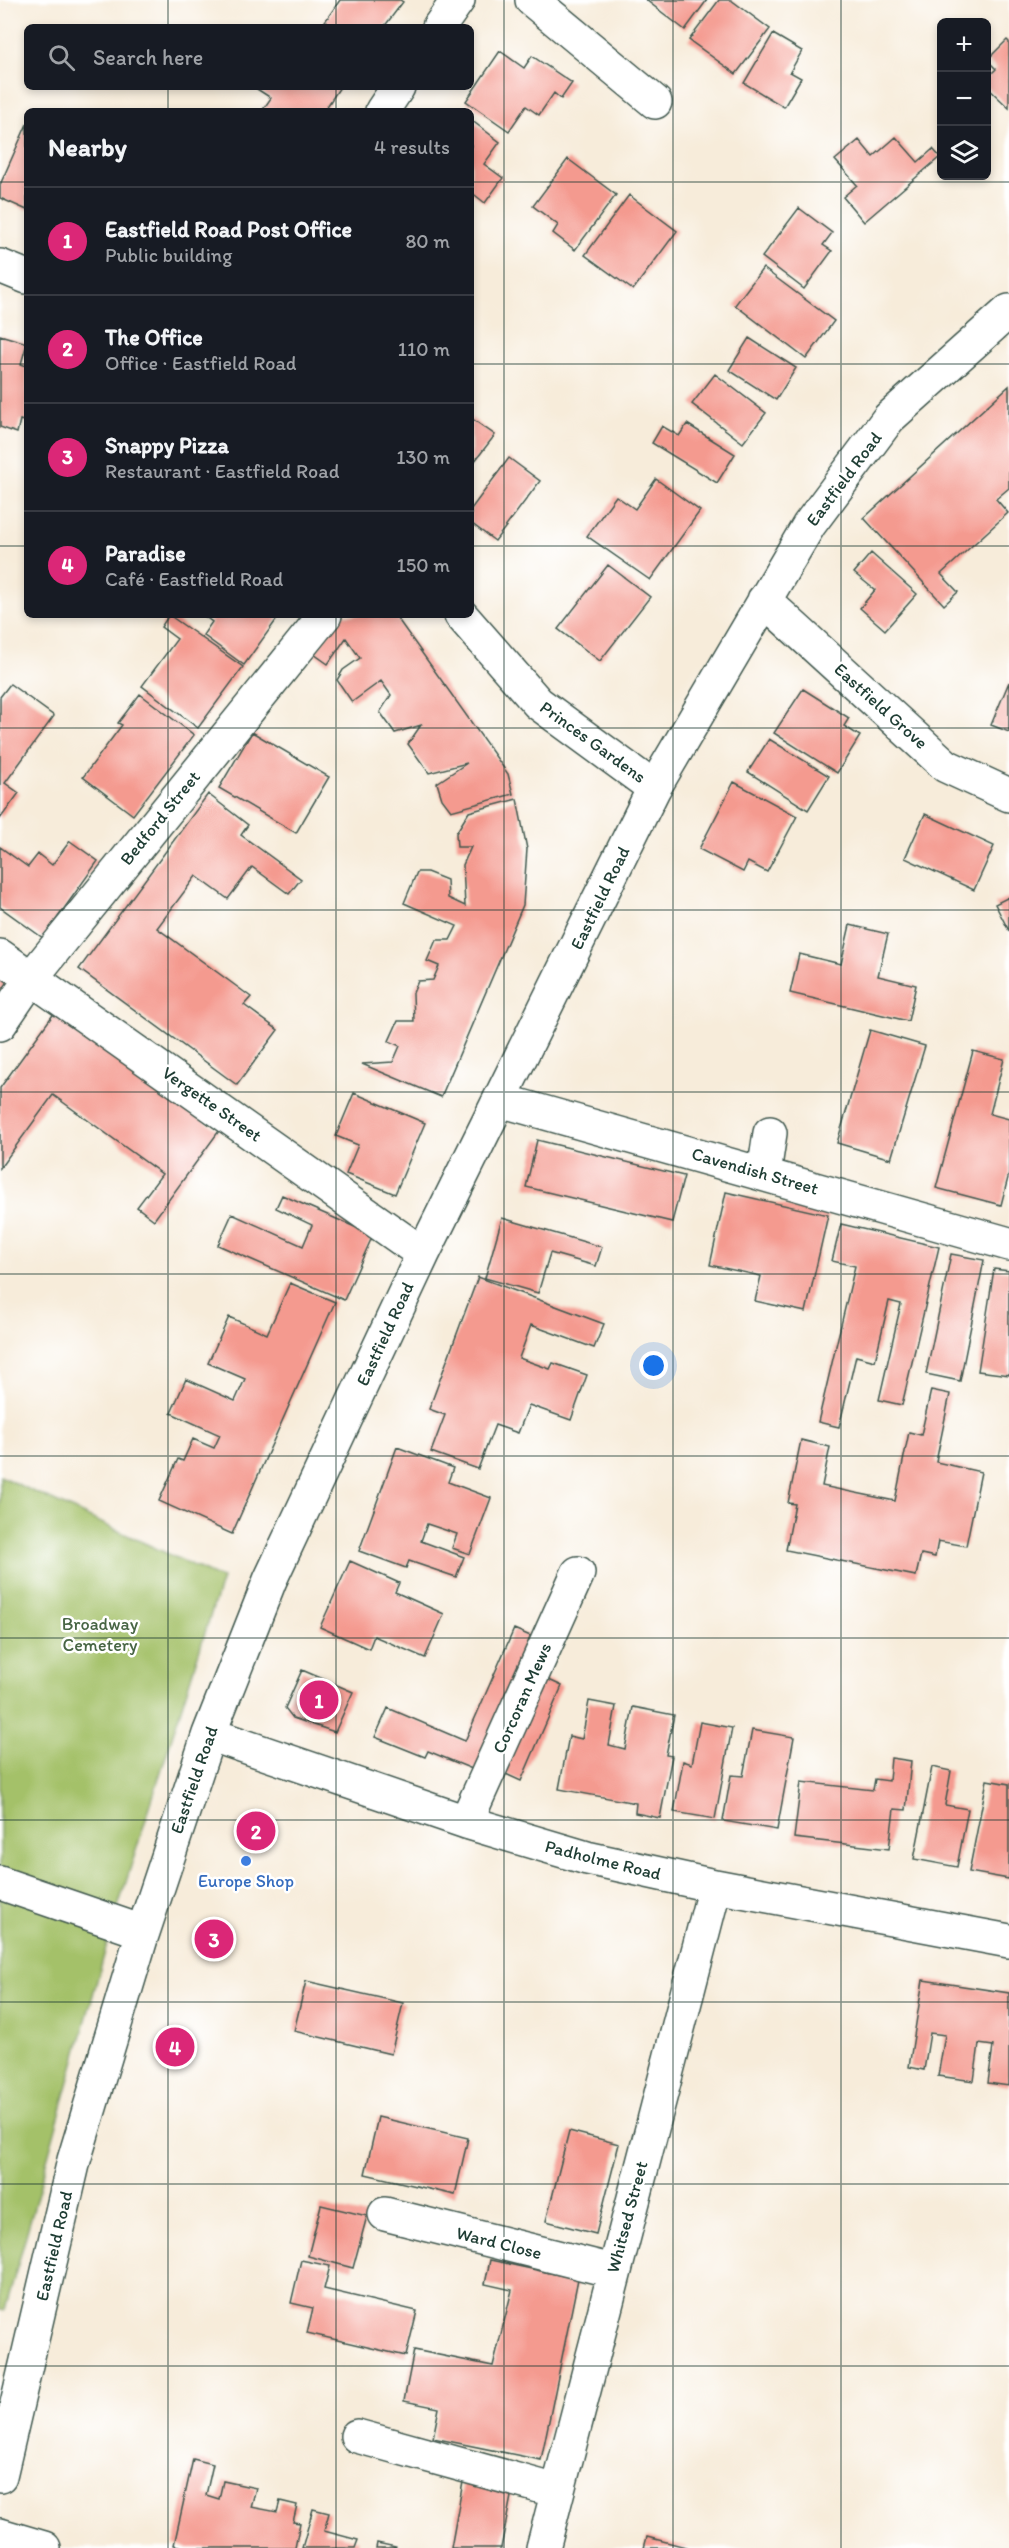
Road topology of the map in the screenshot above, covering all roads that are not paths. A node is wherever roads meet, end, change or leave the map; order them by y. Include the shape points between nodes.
1 (458, 0) edge
2 (532, 0) edge
3 (441, 24) edge
4 (396, 90) edge
5 (655, 102) dead end
6 (384, 108) edge
7 (0, 266) edge
8 (24, 276) edge
9 (1009, 311) edge
10 (764, 600) junction
11 (323, 618) edge
12 (464, 618) edge
13 (654, 788) junction
14 (1009, 795) edge
15 (0, 956) edge
16 (32, 977) junction
17 (0, 1024) edge
18 (500, 1100) junction
19 (770, 1133) dead end
20 (764, 1173) junction
21 (1009, 1244) edge
22 (423, 1254) junction
23 (578, 1574) dead end
24 (209, 1734) junction
25 (466, 1822) junction
26 (0, 1883) edge
27 (715, 1886) junction
28 (143, 1932) junction
29 (1009, 1941) edge
30 (385, 2214) dead end
31 (613, 2271) junction
32 (357, 2436) dead end
33 (0, 2476) edge
34 (557, 2491) junction
35 (0, 2535) edge
36 (44, 2548) edge
37 (543, 2548) edge

1 - 3 street
2 - 5 street
4 - 6 street
7 - 8 street
9 - 10 street, Eastfield Road via 889,418 809,525
10 - 13 street, Eastfield Road
10 - 14 street, Eastfield Grove via 946,766
11 - 16 street, Bedford Street
12 - 13 street, Princes Gardens via 538,703
13 - 18 street, Eastfield Road
15 - 16 street, Vergette Street
16 - 17 street, Bedford Street
16 - 22 street, Vergette Street
18 - 20 street, Cavendish Street
18 - 22 street, Eastfield Road
19 - 20 street
20 - 21 street, Cavendish Street
22 - 24 street, Eastfield Road via 270,1580
23 - 25 street, Corcoran Mews
24 - 25 street, Padholme Road
24 - 28 street, Eastfield Road
25 - 27 street, Padholme Road via 587,1858
26 - 28 street
27 - 29 street, Padholme Road
27 - 31 street, Whitsed Street
28 - 33 street, Eastfield Road via 74,2160
30 - 31 street, Ward Close
31 - 34 street, Whitsed Street
32 - 34 street
34 - 37 street, Whitsed Street
35 - 36 street

